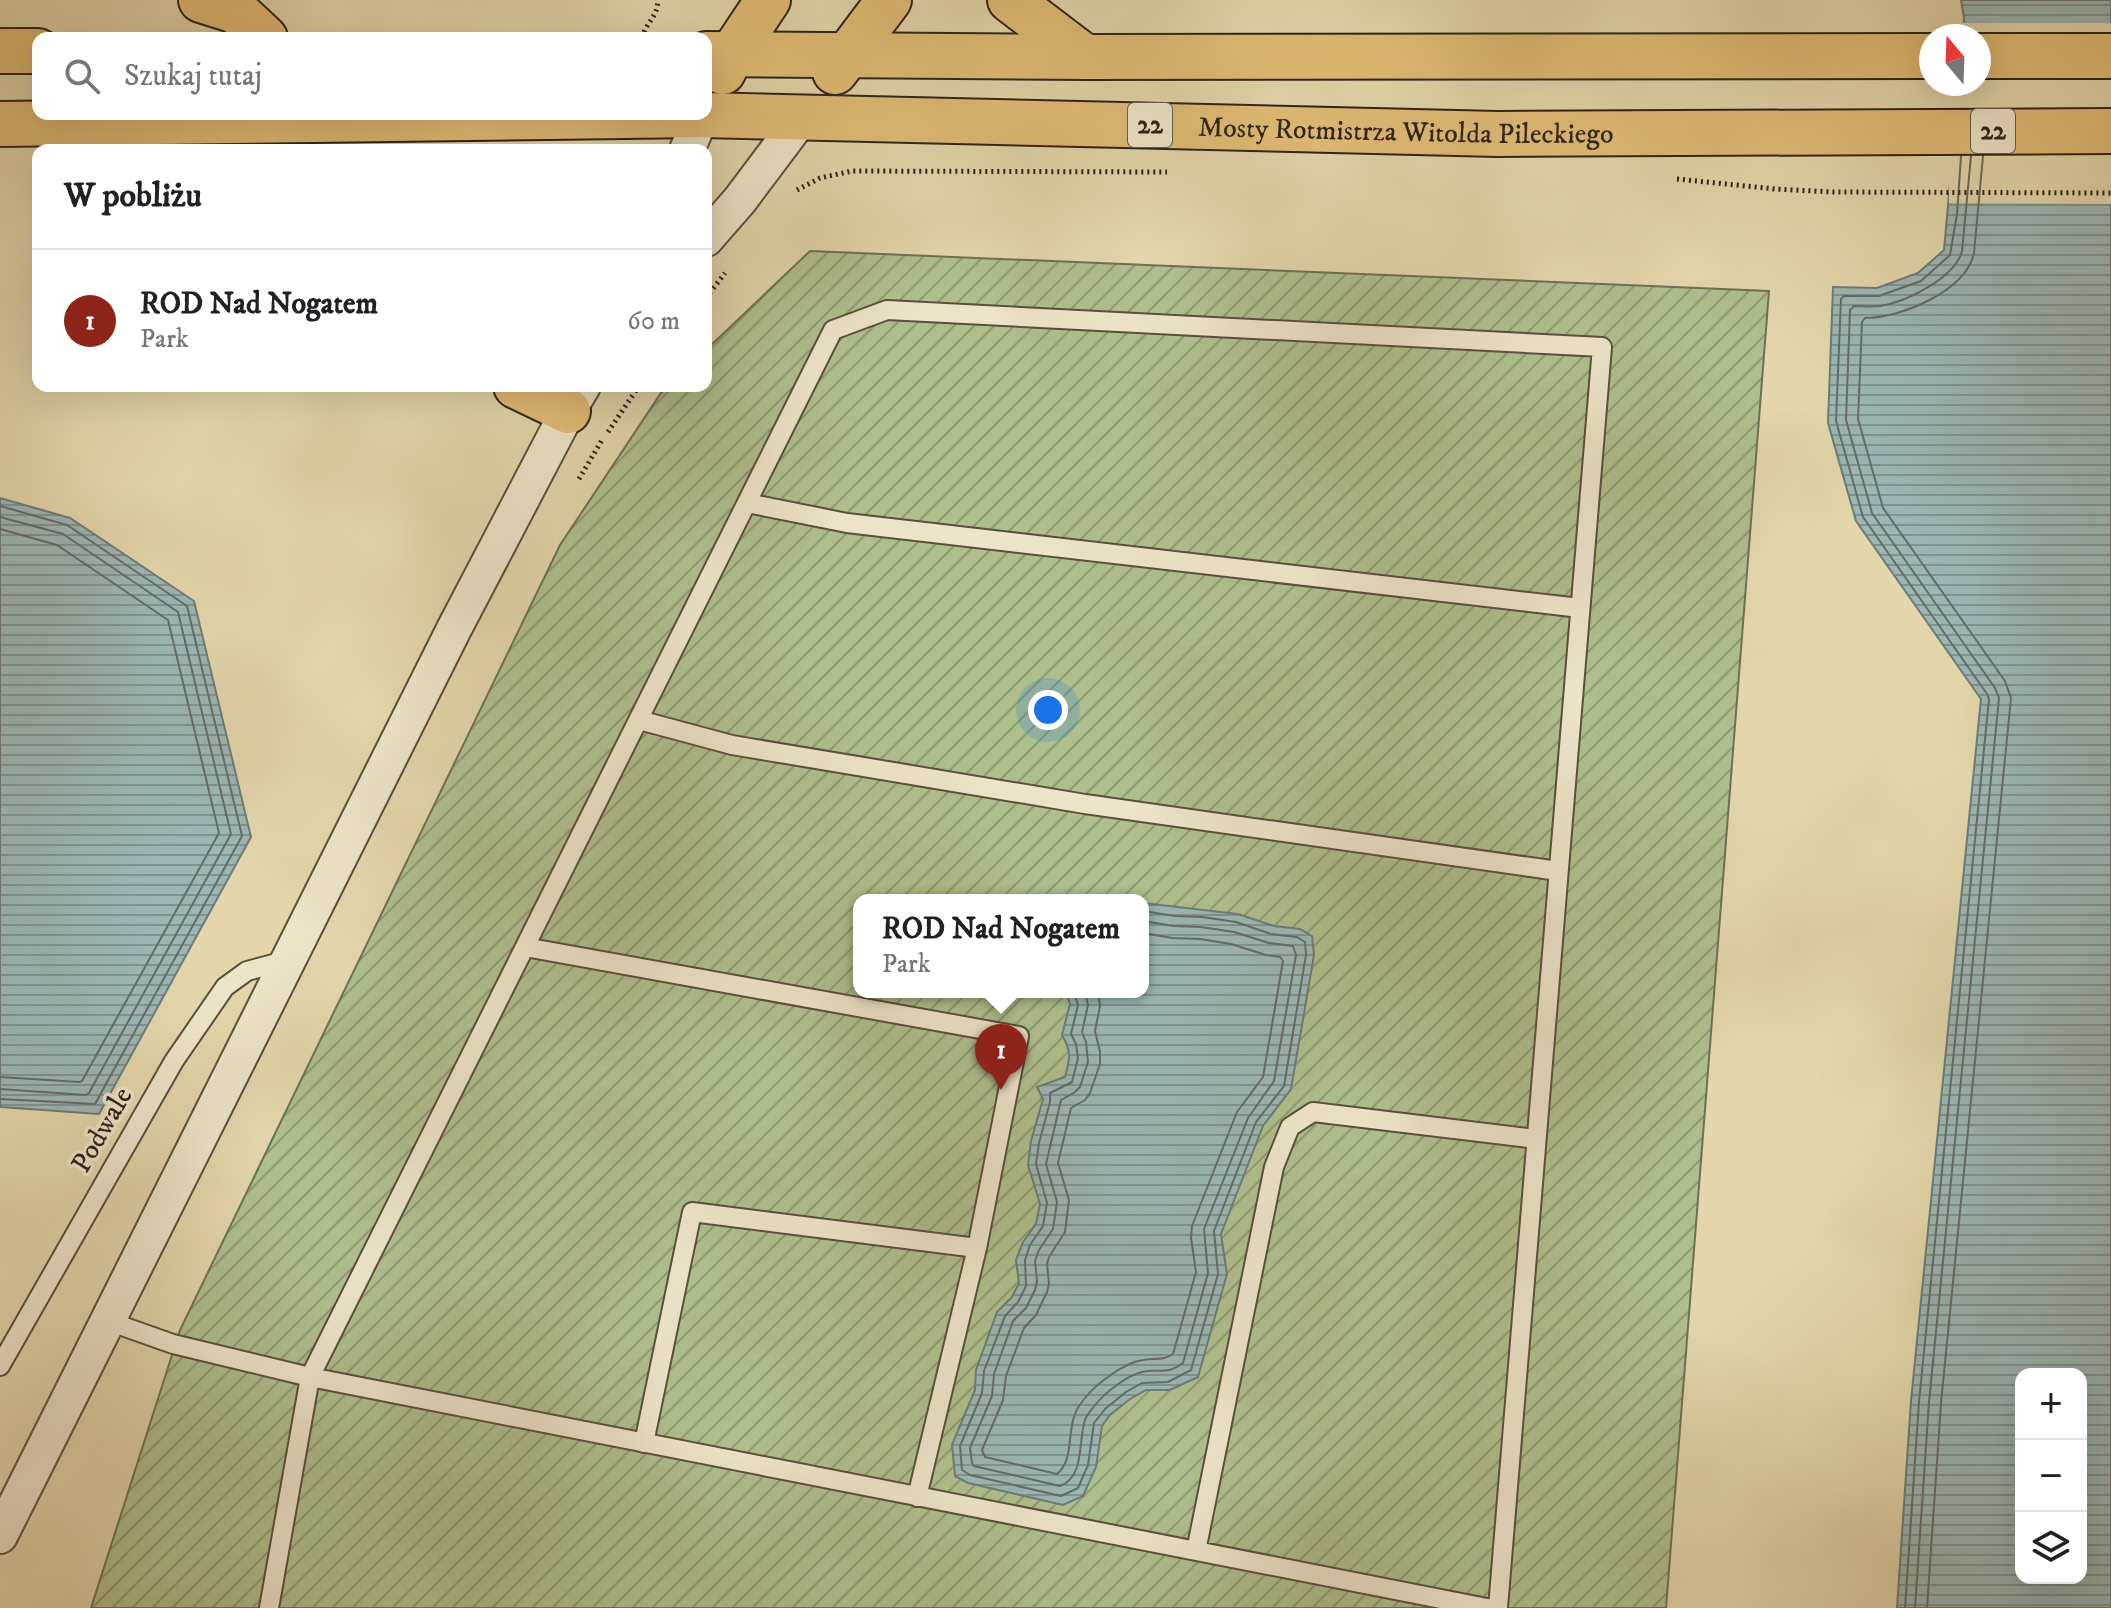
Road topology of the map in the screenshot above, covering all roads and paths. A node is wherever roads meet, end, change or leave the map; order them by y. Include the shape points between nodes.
1 (201, 0) edge
2 (658, 0) edge
3 (768, 0) edge
4 (889, 0) edge
5 (1010, 0) edge
6 (259, 32) edge
7 (644, 32) edge
8 (0, 51) edge
9 (32, 51) edge
10 (719, 54) edge
11 (848, 54) junction
12 (1919, 56) edge
13 (1991, 56) edge
14 (2111, 56) edge
15 (1085, 57) junction
16 (712, 83) edge
17 (712, 114) edge
18 (803, 116) junction
19 (234, 120) joint
20 (700, 120) edge
21 (0, 124) edge
22 (2111, 131) edge
23 (260, 144) edge
24 (690, 144) edge
25 (1175, 172) dead end
26 (1664, 178) dead end
27 (2111, 193) edge
28 (787, 197) dead end
29 (712, 232) edge
30 (735, 262) dead end
31 (712, 291) edge
32 (546, 392) edge
33 (576, 398) edge
34 (747, 503) junction
35 (1580, 608) junction
36 (639, 720) junction
37 (1558, 871) junction
38 (525, 947) junction
39 (288, 960) junction
40 (1536, 1139) junction
41 (977, 1248) junction
42 (108, 1321) junction
43 (0, 1366) edge
44 (310, 1377) junction
45 (644, 1443) junction
46 (917, 1497) junction
47 (0, 1536) edge
48 (1196, 1551) junction
49 (269, 1608) edge
50 (1487, 1608) edge
51 (1498, 1608) edge

1 - 6 main road via 236,11
2 - 7 path
3 - 10 main road
4 - 11 main road
5 - 15 main road
8 - 9 main road
10 - 11 main road
10 - 16 main road
11 - 15 main road
11 - 18 main road
12 - 15 main road
13 - 14 main road
17 - 18 main road, Mosty Rotmistrza Witolda Pileckiego / 22
18 - 22 main road, Mosty Rotmistrza Witolda Pileckiego / 22 via 1498,134
18 - 29 street
19 - 21 main road, 22
19 - 23 main road
20 - 24 street
25 - 28 path via 852,171 820,178
26 - 27 path via 1775,189
30 - 31 path
32 - 33 main road
33 - 39 street
34 - 35 lane via 847,523
34 - 35 lane via 833,330 887,310 1602,347
34 - 36 lane
35 - 37 lane
36 - 37 lane via 732,745 1085,804
36 - 38 lane
37 - 40 lane
38 - 41 lane via 1019,1036
38 - 44 lane
39 - 42 street
39 - 43 lane, Podwale via 247,971 225,987 174,1061
40 - 48 lane via 1313,1112 1290,1127 1274,1167
40 - 51 lane
41 - 45 lane via 692,1212
41 - 46 lane
42 - 44 lane via 173,1344
42 - 47 street
44 - 45 lane
44 - 49 lane
45 - 46 lane
46 - 48 lane
48 - 50 lane

